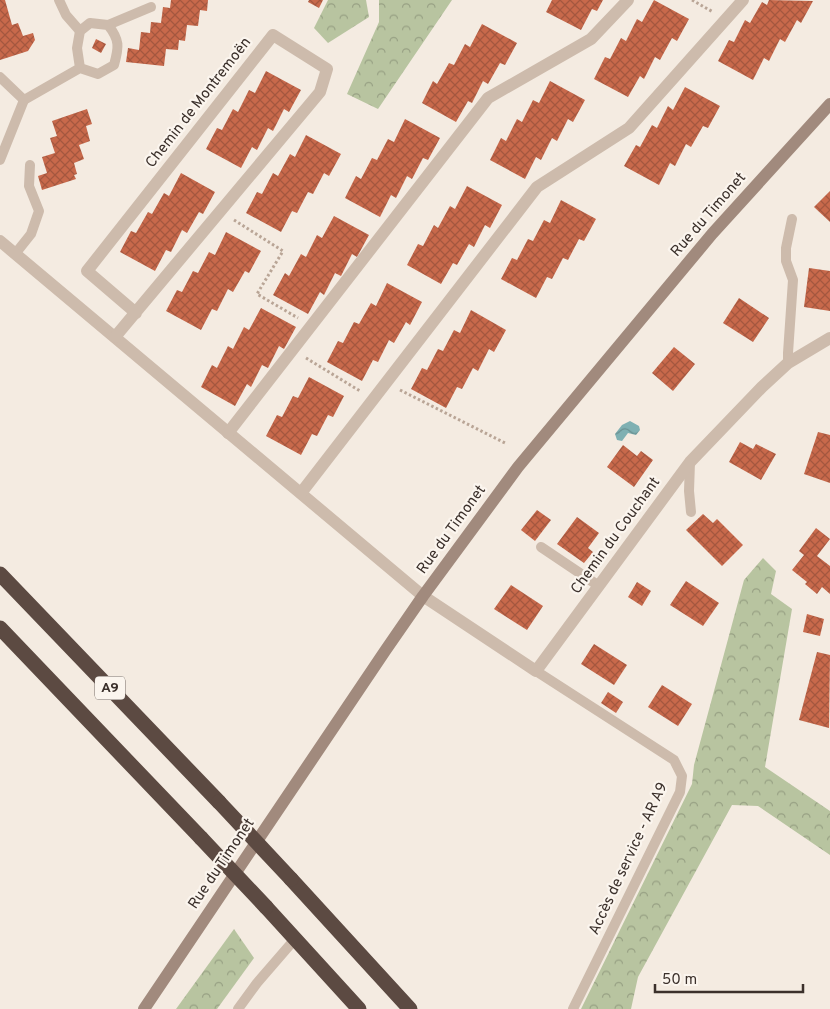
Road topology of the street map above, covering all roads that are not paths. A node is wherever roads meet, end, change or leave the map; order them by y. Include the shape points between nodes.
1 (59, 0) edge
2 (628, 0) edge
3 (743, 0) edge
4 (151, 7) dead end
5 (108, 24) junction
6 (80, 30) junction
7 (80, 68) junction
8 (0, 77) edge
9 (24, 100) junction
10 (830, 104) edge
11 (0, 160) edge
12 (30, 165) dead end
13 (792, 219) dead end
14 (0, 241) edge
15 (15, 254) junction
16 (136, 313) junction
17 (115, 338) junction
18 (830, 338) edge
19 (788, 362) junction
20 (228, 432) junction
21 (690, 462) junction
22 (301, 493) junction
23 (691, 512) dead end
24 (541, 548) dead end
25 (0, 574) edge
26 (599, 586) junction
27 (423, 596) junction
28 (0, 628) edge
29 (536, 671) junction
30 (295, 939) junction
31 (144, 1009) edge
32 (238, 1009) edge
33 (359, 1009) edge
34 (410, 1009) edge
35 (573, 1009) edge

1 - 6 lane via 66,15
2 - 20 street via 591,39 488,98
3 - 22 street via 629,128 537,188
4 - 5 lane
5 - 6 lane via 90,23
5 - 7 lane via 116,34 119,48 114,65 98,74
6 - 7 lane via 77,48
7 - 9 lane
8 - 9 lane
9 - 11 lane
10 - 27 main road, Rue du Timonet via 712,234 518,467
12 - 15 lane via 29,186 39,211 31,234
13 - 19 lane via 786,248 786,261 793,280
14 - 15 street
15 - 17 street
16 - 16 street, Chemin de Montremoën via 320,92 327,69 273,35 87,271
16 - 17 street, Chemin de Montremoën
17 - 20 street
18 - 19 street, Chemin du Couchant
19 - 21 street, Chemin du Couchant
20 - 22 street
21 - 23 lane
21 - 26 street, Chemin du Couchant
22 - 27 street
24 - 26 lane
25 - 34 highway, A9, bridge via 219,802
26 - 29 street, Chemin du Couchant
27 - 29 street
27 - 31 main road, Rue du Timonet
28 - 30 highway, A9, bridge
29 - 35 lane, Accès de service - AR A9 via 674,760 682,776 680,792
30 - 32 lane
30 - 33 highway, A9

